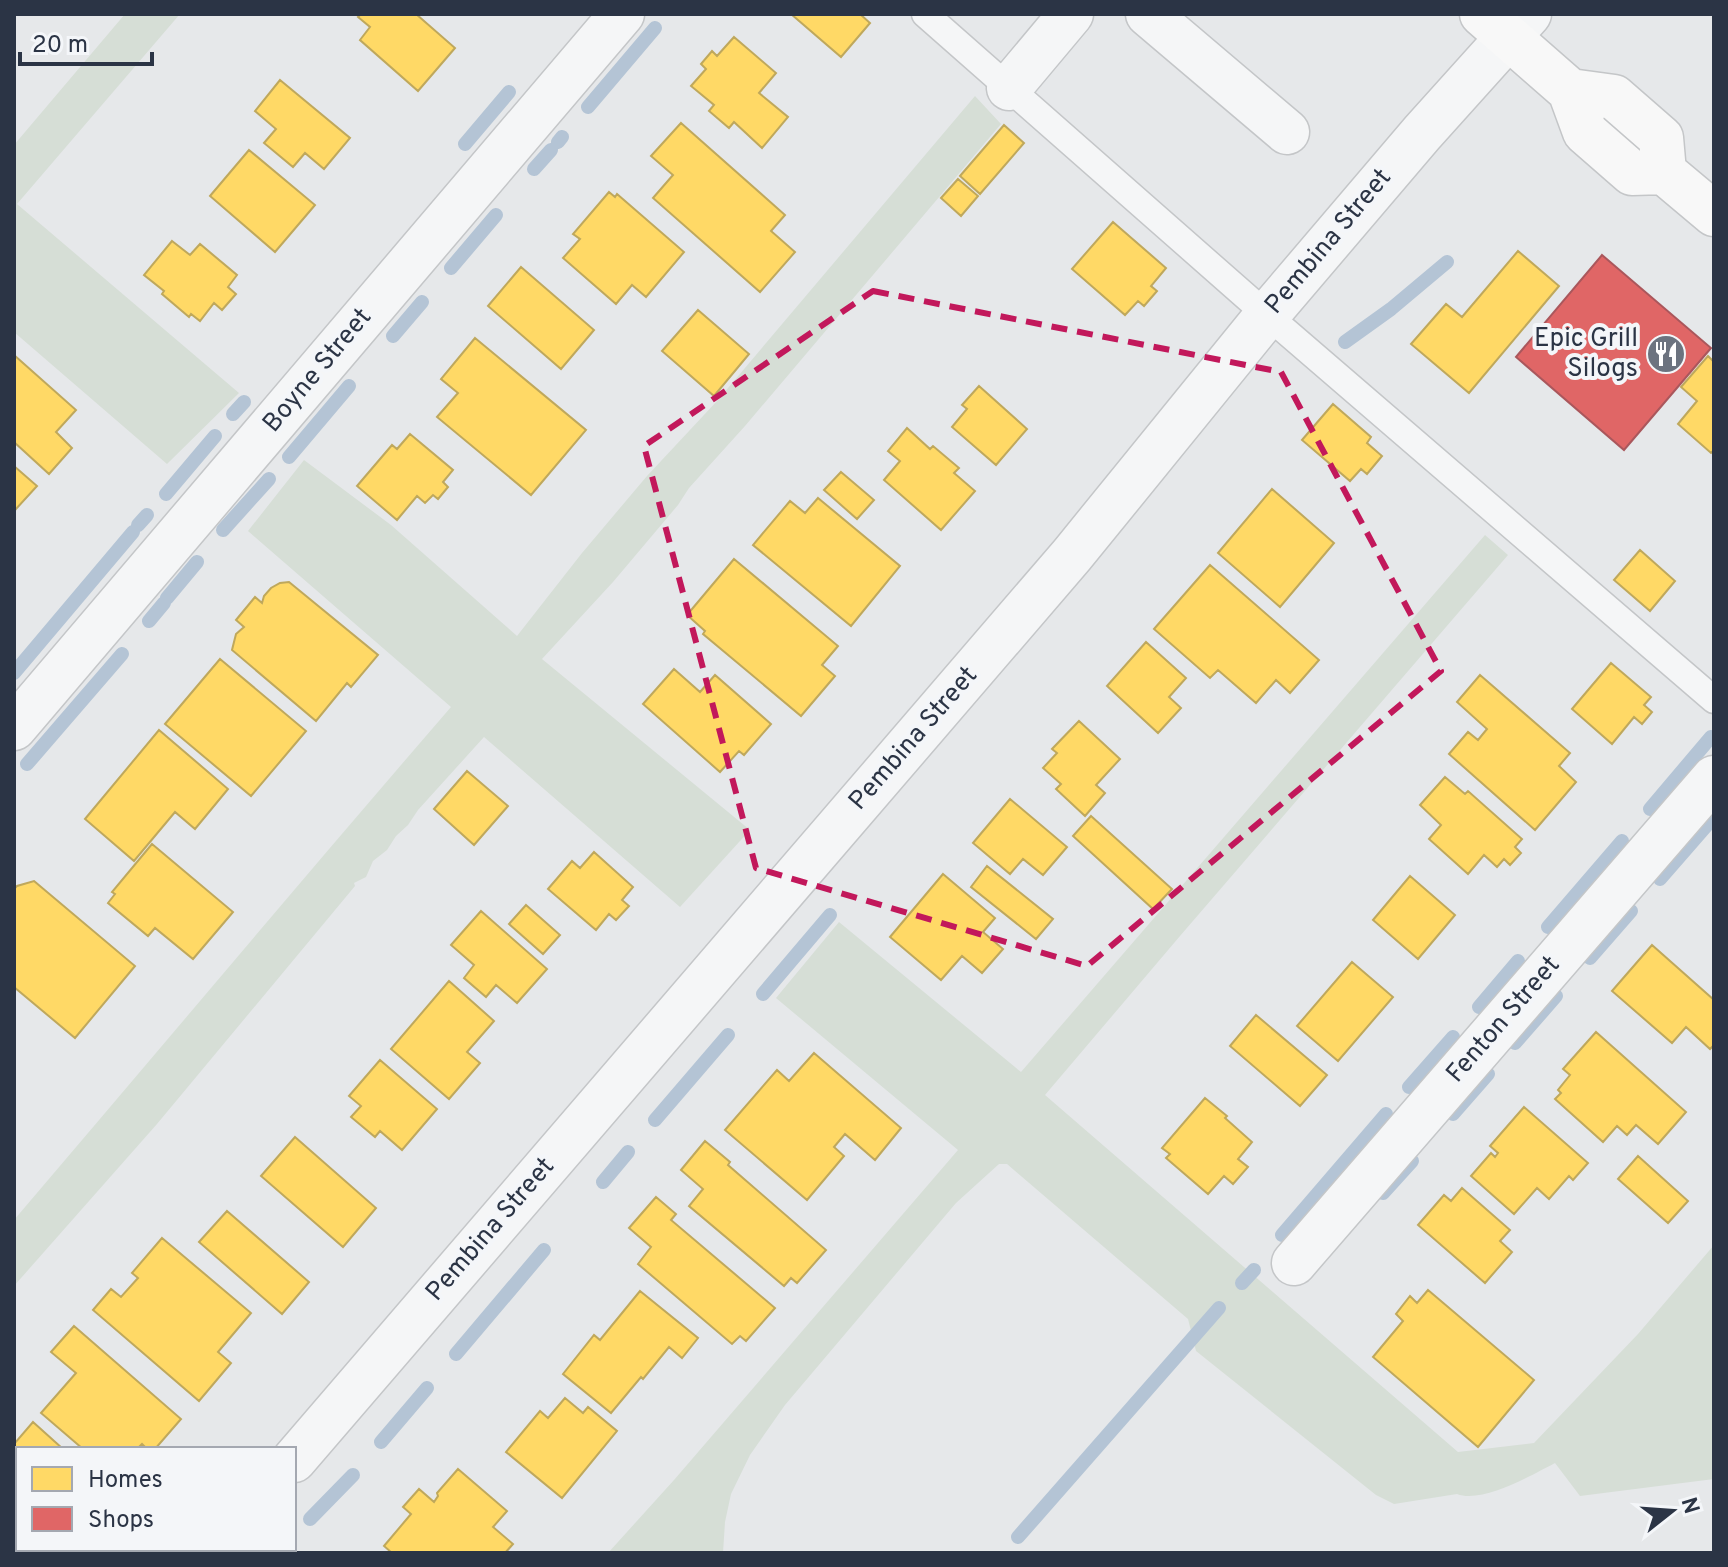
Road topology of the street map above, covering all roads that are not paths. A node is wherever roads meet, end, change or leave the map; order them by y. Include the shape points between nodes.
1 (622, 14) edge
2 (925, 14) edge
3 (1071, 14) edge
4 (1148, 14) edge
5 (1507, 22) edge
6 (1009, 88) junction
7 (1287, 132) dead end
8 (1714, 214) edge
9 (1267, 315) junction
10 (1714, 700) edge
11 (14, 728) edge
12 (1714, 778) edge
13 (1294, 1263) dead end
14 (296, 1458) edge

1 - 11 street, Boyne Street
2 - 6 lane
3 - 6 street
4 - 7 street
5 - 8 street via 1570,91 1585,132 1632,173 1664,172
5 - 9 street, Pembina Street via 1422,133
6 - 9 lane
9 - 10 lane
9 - 14 street, Pembina Street via 1072,555
12 - 13 street, Fenton Street

